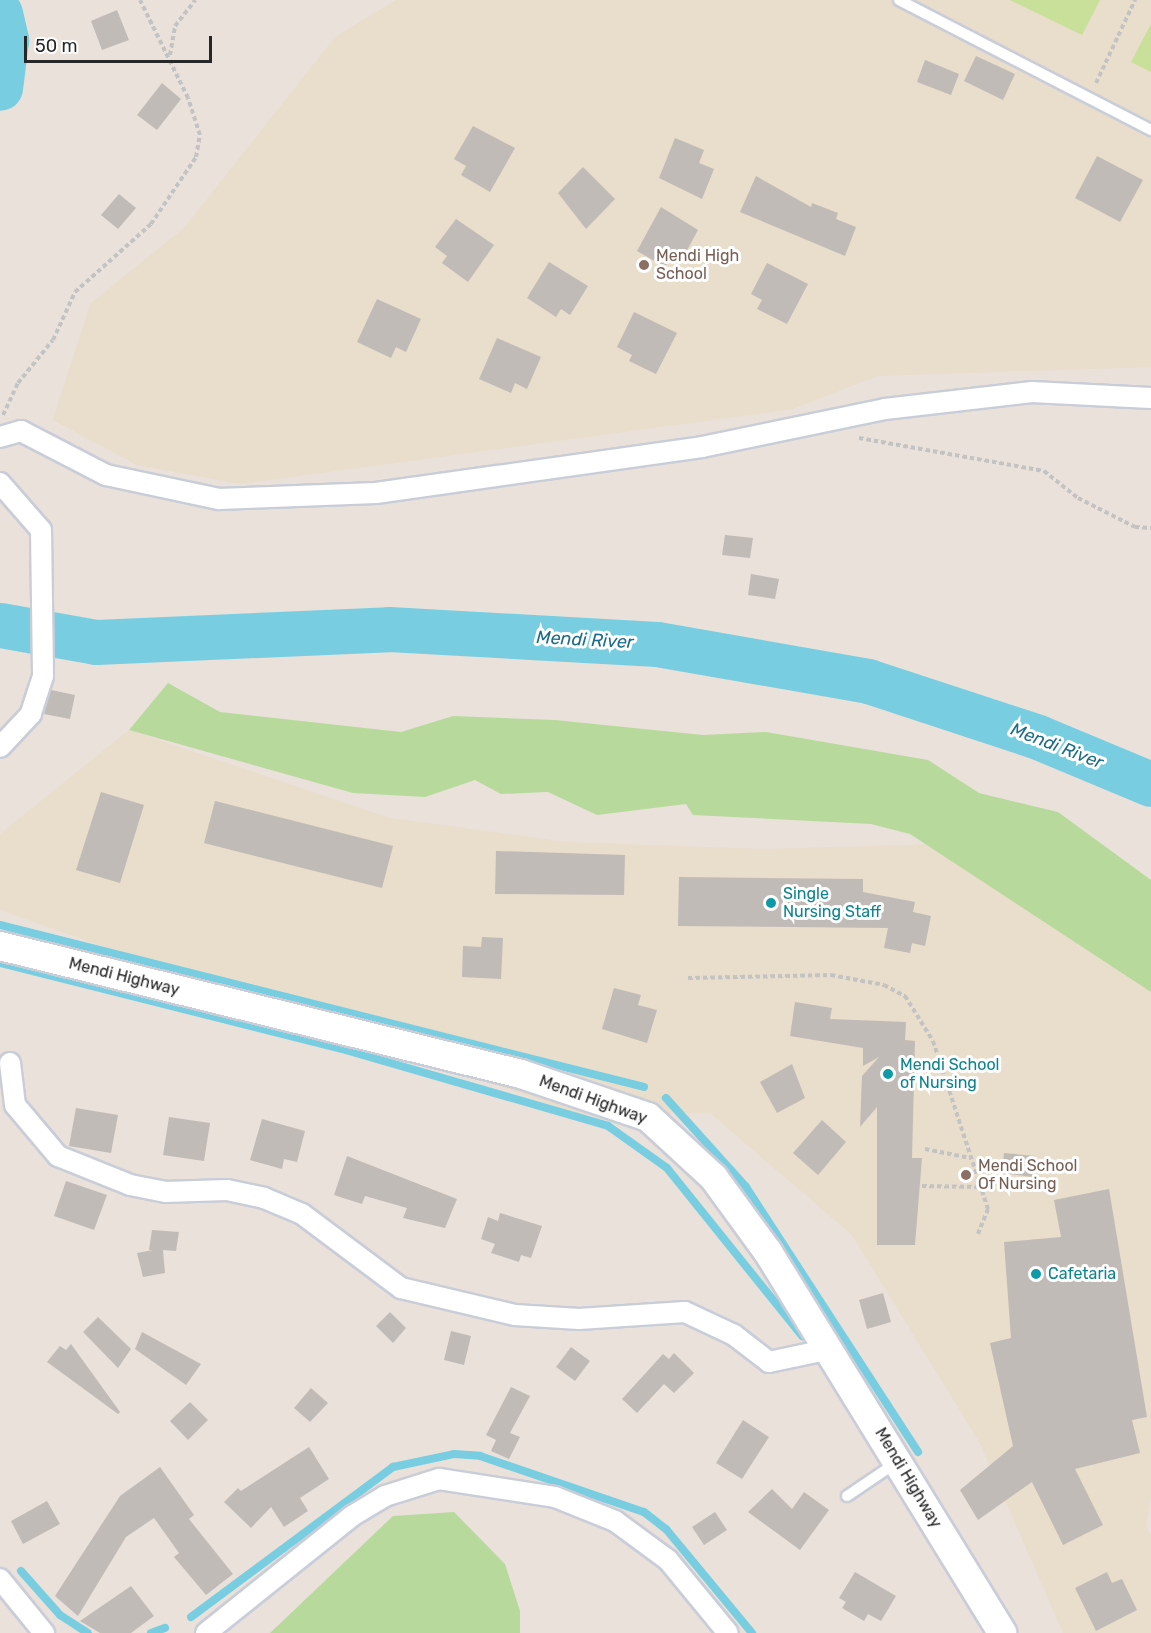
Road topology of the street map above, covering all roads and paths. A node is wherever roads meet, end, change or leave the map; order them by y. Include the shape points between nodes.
1 (140, 0) edge
2 (195, 0) edge
3 (900, 0) edge
4 (1135, 0) edge
5 (170, 56) junction
6 (1092, 97) junction
7 (1151, 130) edge
8 (1151, 398) edge
9 (0, 436) edge
10 (851, 437) dead end
11 (0, 483) edge
12 (1151, 528) edge
13 (0, 747) edge
14 (0, 946) edge
15 (688, 978) dead end
16 (10, 1063) dead end
17 (925, 1149) dead end
18 (971, 1158) junction
19 (922, 1186) dead end
20 (981, 1187) junction
21 (978, 1234) dead end
22 (830, 1349) junction
23 (898, 1461) junction
24 (847, 1496) dead end
25 (0, 1579) edge
26 (44, 1633) edge
27 (206, 1633) edge
28 (728, 1633) edge
29 (1002, 1633) edge

1 - 5 path
2 - 5 path via 175,26
3 - 6 lane via 959,35
4 - 6 path
5 - 9 path via 200,135 196,157 151,224 67,303 53,340 4,410
6 - 7 lane
8 - 9 street via 1032,392 885,409 702,447 376,493 219,499 106,475 21,431
10 - 12 path via 1044,471 1078,498 1135,527
11 - 13 street via 41,530 43,676 31,714
14 - 22 main road, Mendi Highway via 521,1074 648,1117 714,1179
15 - 18 path via 831,975 884,985 904,996 933,1041
16 - 22 street via 15,1104 58,1156 130,1185 165,1192 227,1190 264,1198 302,1214 401,1288 515,1315 579,1319 685,1312 734,1335 770,1362
17 - 18 path
18 - 20 path
19 - 20 path
20 - 21 path via 988,1209
22 - 23 main road, Mendi Highway
23 - 24 lane
23 - 29 main road, Mendi Highway
25 - 26 street
27 - 28 street via 352,1516 385,1496 439,1479 555,1497 615,1521 668,1560

